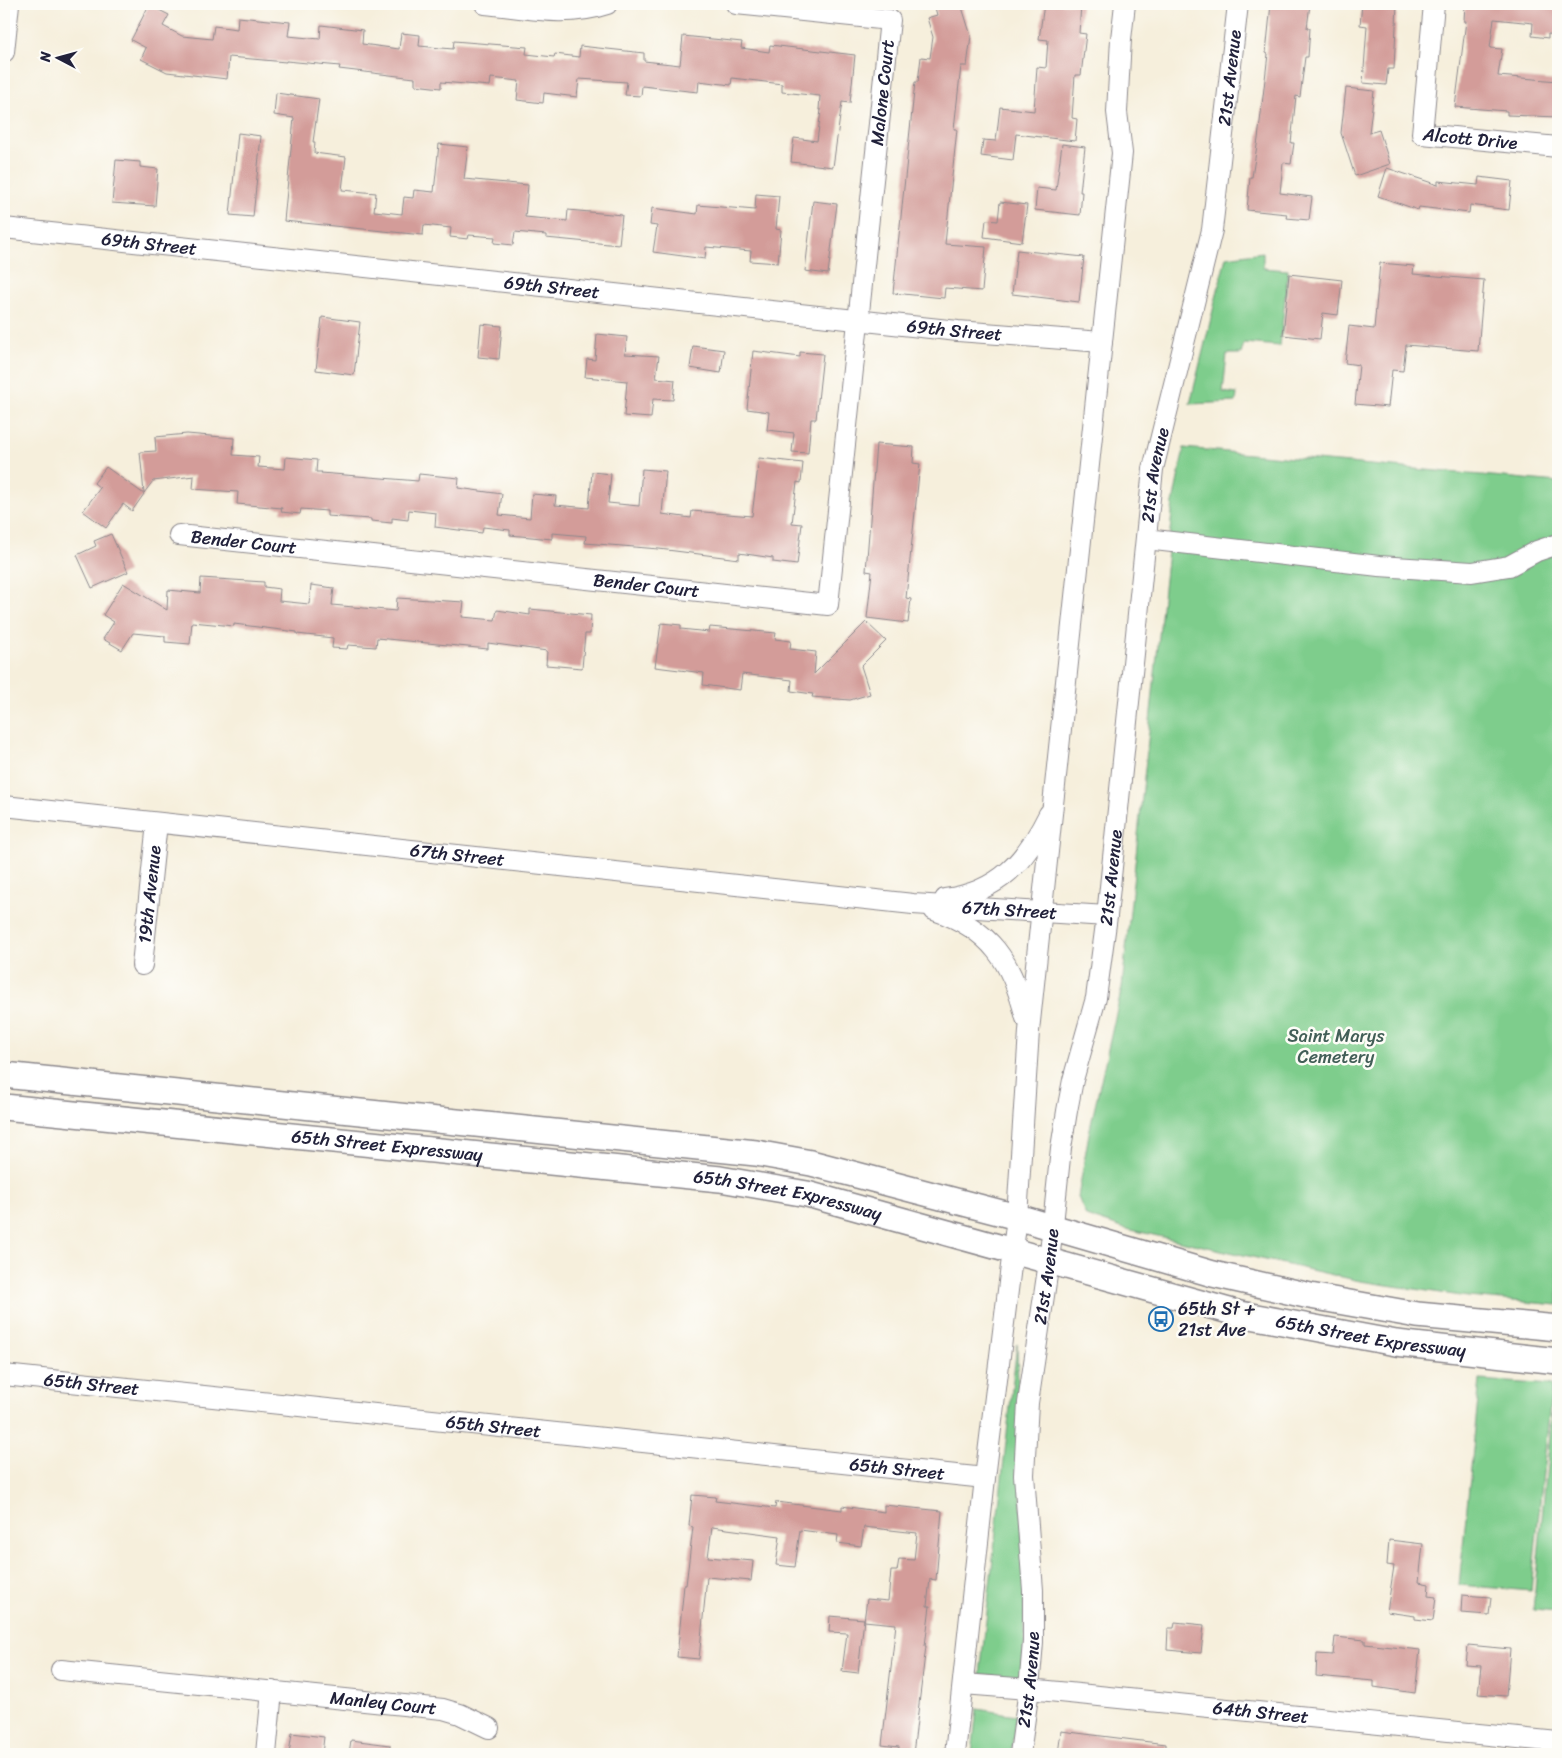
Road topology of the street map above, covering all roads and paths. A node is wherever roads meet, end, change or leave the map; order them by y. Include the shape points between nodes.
1 (9, 4) edge
2 (485, 4) edge
3 (607, 4) edge
4 (736, 4) edge
5 (1125, 4) edge
6 (1238, 4) edge
7 (1434, 4) edge
8 (4, 52) edge
9 (1558, 147) edge
10 (4, 228) edge
11 (858, 320) junction
12 (1102, 342) junction
13 (179, 535) dead end
14 (1146, 539) junction
15 (1558, 544) edge
16 (1054, 804) junction
17 (4, 806) edge
18 (157, 823) junction
19 (912, 904) junction
20 (1042, 911) junction
21 (1107, 916) junction
22 (142, 965) dead end
23 (1030, 1031) junction
24 (4, 1075) edge
25 (4, 1106) edge
26 (1017, 1217) junction
27 (1052, 1227) junction
28 (1012, 1252) junction
29 (1049, 1262) junction
30 (1558, 1328) edge
31 (1558, 1360) edge
32 (4, 1376) edge
33 (984, 1478) junction
34 (61, 1670) dead end
35 (963, 1684) junction
36 (1029, 1689) junction
37 (272, 1691) junction
38 (489, 1728) dead end
39 (1558, 1742) edge
40 (266, 1754) edge
41 (956, 1754) edge
42 (1020, 1754) edge

1 - 8 street
2 - 3 street via 572,12
4 - 11 street, Malone Court via 890,20
5 - 12 street, 21st Avenue via 1117,112 1122,153
6 - 14 street, 21st Avenue via 1212,230 1153,469
7 - 9 street, Alcott Drive via 1422,134
10 - 11 street, 69th Street
11 - 12 street, 69th Street
11 - 13 street, Bender Court via 828,605
12 - 16 street, 21st Avenue
14 - 15 street via 1379,566 1472,572 1509,566
14 - 21 street, 21st Avenue
16 - 19 street, 67th Street via 1026,854 995,882 956,898
16 - 20 street, 21st Avenue
17 - 18 street, 67th Street
18 - 19 street, 67th Street
18 - 22 street, 19th Avenue
19 - 20 street, 67th Street
19 - 23 street, 67th Street via 972,927 991,944 1015,978
20 - 21 street, 67th Street
20 - 23 street, 21st Avenue
21 - 27 street, 21st Avenue via 1096,998 1067,1111
23 - 26 street, 21st Avenue
24 - 26 main road, 65th Street Expressway via 756,1153 811,1163
25 - 28 main road, 65th Street Expressway via 720,1179 806,1194
26 - 27 main road, 65th Street Expressway
26 - 28 street, 21st Avenue
27 - 29 street, 21st Avenue
27 - 30 main road, 65th Street Expressway via 1213,1274 1310,1296 1417,1315
28 - 29 main road, 65th Street Expressway
28 - 33 street, 21st Avenue
29 - 31 main road, 65th Street Expressway via 1240,1314 1319,1330 1396,1343
29 - 36 street, 21st Avenue via 1028,1403 1024,1475 1033,1590
32 - 33 street, 65th Street
33 - 35 street, 21st Avenue
34 - 37 street, Manley Court
35 - 36 street, 64th Street
35 - 41 street, 21st Avenue
36 - 39 street, 64th Street
36 - 42 street, 21st Avenue
37 - 38 street, Manley Court via 443,1709
37 - 40 street

